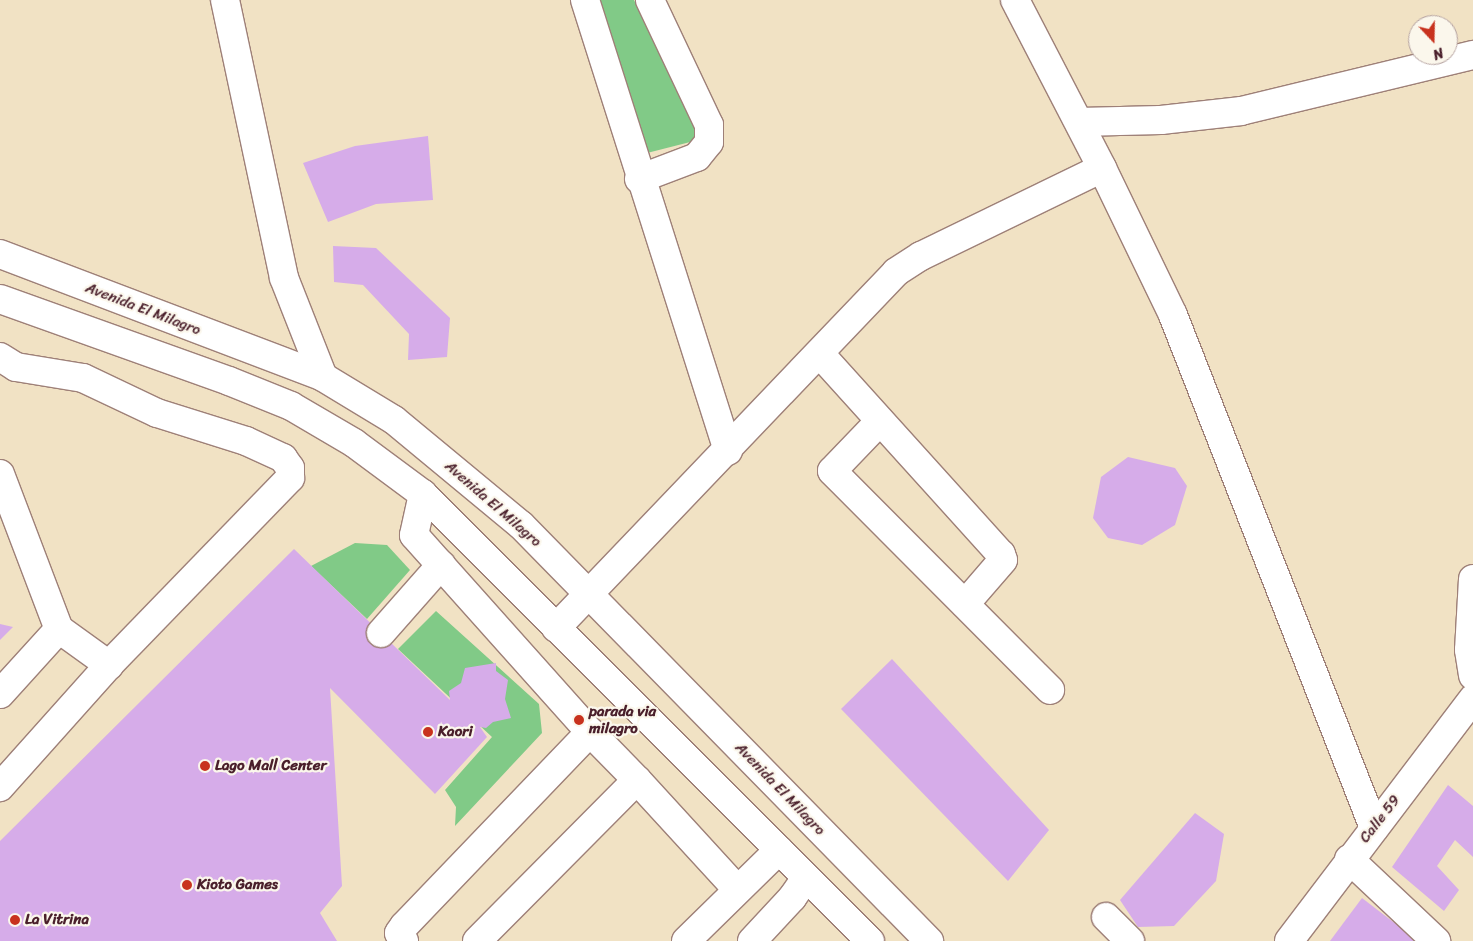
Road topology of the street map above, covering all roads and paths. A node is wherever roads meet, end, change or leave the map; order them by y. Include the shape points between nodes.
1 (225, 0) edge
2 (585, 0) edge
3 (650, 0) edge
4 (1015, 0) edge
5 (1473, 55) edge
6 (1078, 122) junction
7 (1102, 168) junction
8 (639, 178) junction
9 (0, 254) edge
10 (0, 299) edge
11 (820, 354) junction
12 (0, 357) edge
13 (324, 377) junction
14 (880, 421) junction
15 (728, 451) junction
16 (0, 474) edge
17 (423, 494) junction
18 (441, 565) junction
19 (1473, 579) edge
20 (591, 596) junction
21 (965, 604) junction
22 (556, 628) junction
23 (59, 629) junction
24 (381, 633) dead end
25 (109, 665) junction
26 (1473, 676) edge
27 (1050, 690) dead end
28 (0, 694) edge
29 (1473, 698) edge
30 (590, 732) junction
31 (637, 780) junction
32 (0, 787) edge
33 (1374, 828) junction
34 (779, 850) junction
35 (1349, 859) junction
36 (806, 878) junction
37 (737, 889) junction
38 (1106, 917) dead end
39 (404, 941) edge
40 (478, 941) edge
41 (686, 941) edge
42 (752, 941) edge
43 (870, 941) edge
44 (929, 941) edge
45 (1130, 941) edge
46 (1289, 941) edge
47 (1436, 941) edge

1 - 13 street via 284,278
2 - 8 street
3 - 8 street via 709,124 709,142 697,157
4 - 6 street
5 - 6 street via 1241,110 1161,120
6 - 7 street
7 - 11 street via 908,263
7 - 33 street via 1173,315
8 - 15 street
9 - 13 street, Avenida El Milagro
10 - 17 street via 291,406 354,443
11 - 14 street
11 - 15 street
12 - 25 street via 16,367 83,378 157,413 283,458 290,468 290,478
13 - 20 street, Avenida El Milagro via 394,420 506,512
14 - 21 street via 1002,554 1004,560
14 - 21 street via 832,471
15 - 20 street
16 - 23 street
17 - 18 street via 414,535
17 - 22 street
18 - 24 street
18 - 30 street
19 - 26 street via 1469,650
20 - 22 street
20 - 44 street, Avenida El Milagro
21 - 27 street
22 - 34 street
23 - 25 street
23 - 28 street
25 - 32 street
29 - 33 street, Calle 59
30 - 31 street
30 - 39 street via 404,926 399,932
31 - 37 street
31 - 40 street
33 - 35 street, Calle 59
34 - 36 street
34 - 37 street
35 - 46 street, Calle 59
35 - 47 street
36 - 42 street
36 - 43 street
37 - 41 street
38 - 45 street

